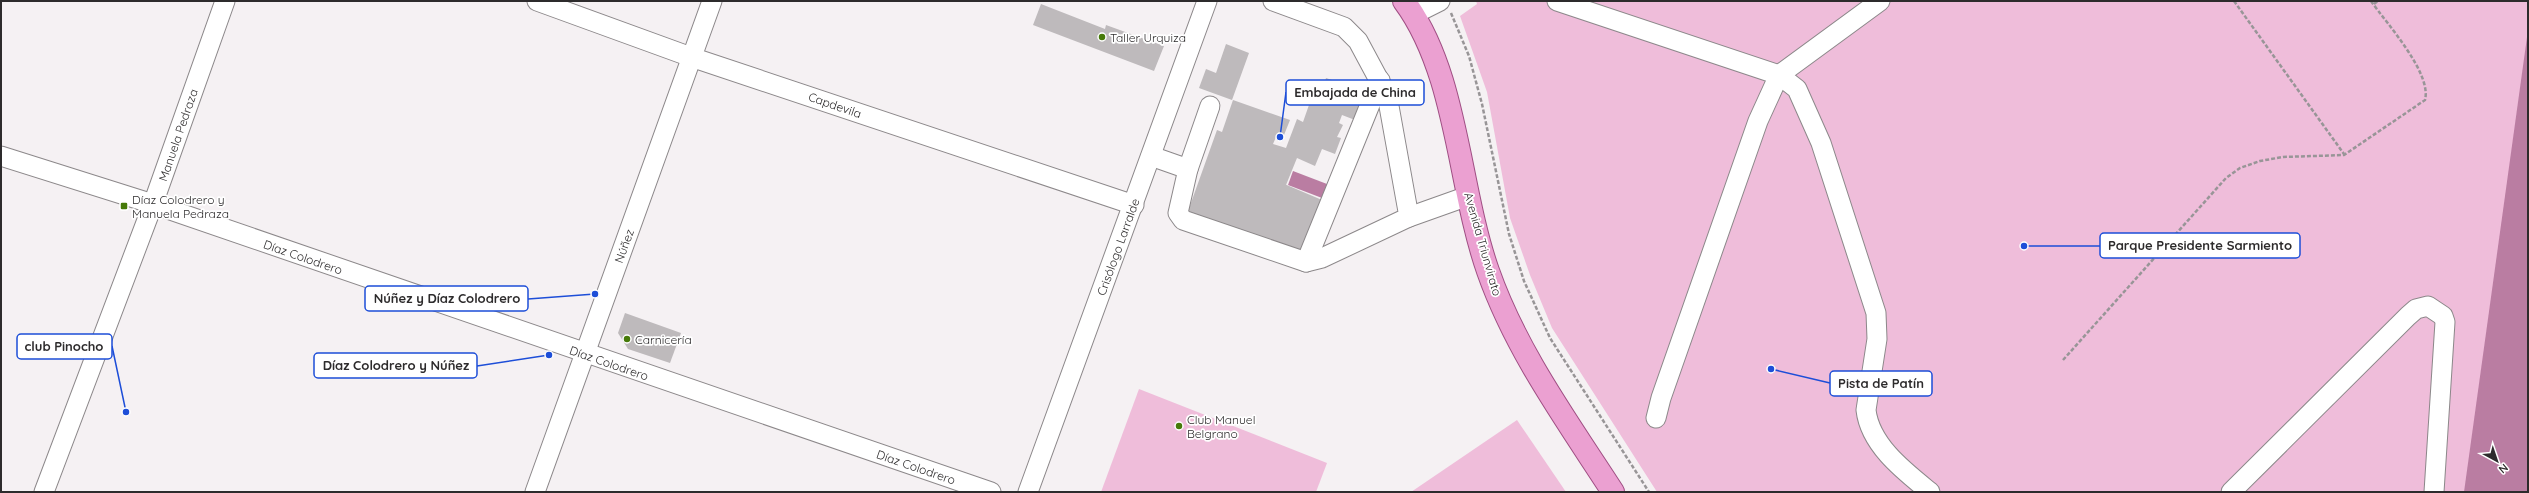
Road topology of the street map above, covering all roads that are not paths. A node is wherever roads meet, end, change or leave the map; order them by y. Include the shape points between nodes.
1 (225, 1) edge
2 (537, 1) edge
3 (712, 1) edge
4 (1206, 1) edge
5 (1273, 1) edge
6 (1557, 1) edge
7 (1880, 1) edge
8 (1445, 6) edge
9 (1409, 8) edge
10 (691, 57) junction
11 (1780, 75) junction
12 (1380, 80) junction
13 (1210, 106) dead end
14 (1, 156) edge
15 (1151, 156) junction
16 (1188, 169) junction
17 (1468, 196) junction
18 (153, 204) junction
19 (1134, 205) junction
20 (1409, 217) junction
21 (1306, 262) junction
22 (585, 355) junction
23 (1656, 418) dead end
24 (44, 492) edge
25 (535, 492) edge
26 (991, 492) edge
27 (1028, 492) edge
28 (1613, 492) edge
29 (1930, 492) edge
30 (2231, 492) edge
31 (2434, 492) edge

1 - 18 street, Manuela Pedraza
2 - 10 street, Capdevila
3 - 10 street, Núñez
4 - 15 street, Crisólogo Larralde
5 - 12 street via 1344,27 1358,41
6 - 11 street
7 - 11 street
8 - 9 street
9 - 17 main road, Avenida Triunvirato via 1436,63
10 - 19 street, Capdevila
10 - 22 street, Núñez
11 - 23 street via 1758,121
11 - 29 street via 1797,89 1821,143 1876,313 1877,339 1866,410 1867,421 1887,452
12 - 20 street via 1391,112
12 - 21 street
13 - 16 street
14 - 18 street, Díaz Colodrero
15 - 16 street
15 - 19 street, Crisólogo Larralde
16 - 21 street via 1178,213 1183,220
17 - 20 street
17 - 28 main road, Avenida Triunvirato via 1488,270 1501,305 1555,403
18 - 22 street, Díaz Colodrero
18 - 24 street, Manuela Pedraza
19 - 27 street, Crisólogo Larralde
20 - 21 street via 1322,258
22 - 25 street, Núñez
22 - 26 street, Díaz Colodrero
30 - 31 street via 2408,316 2416,309 2428,306 2443,316 2445,322

